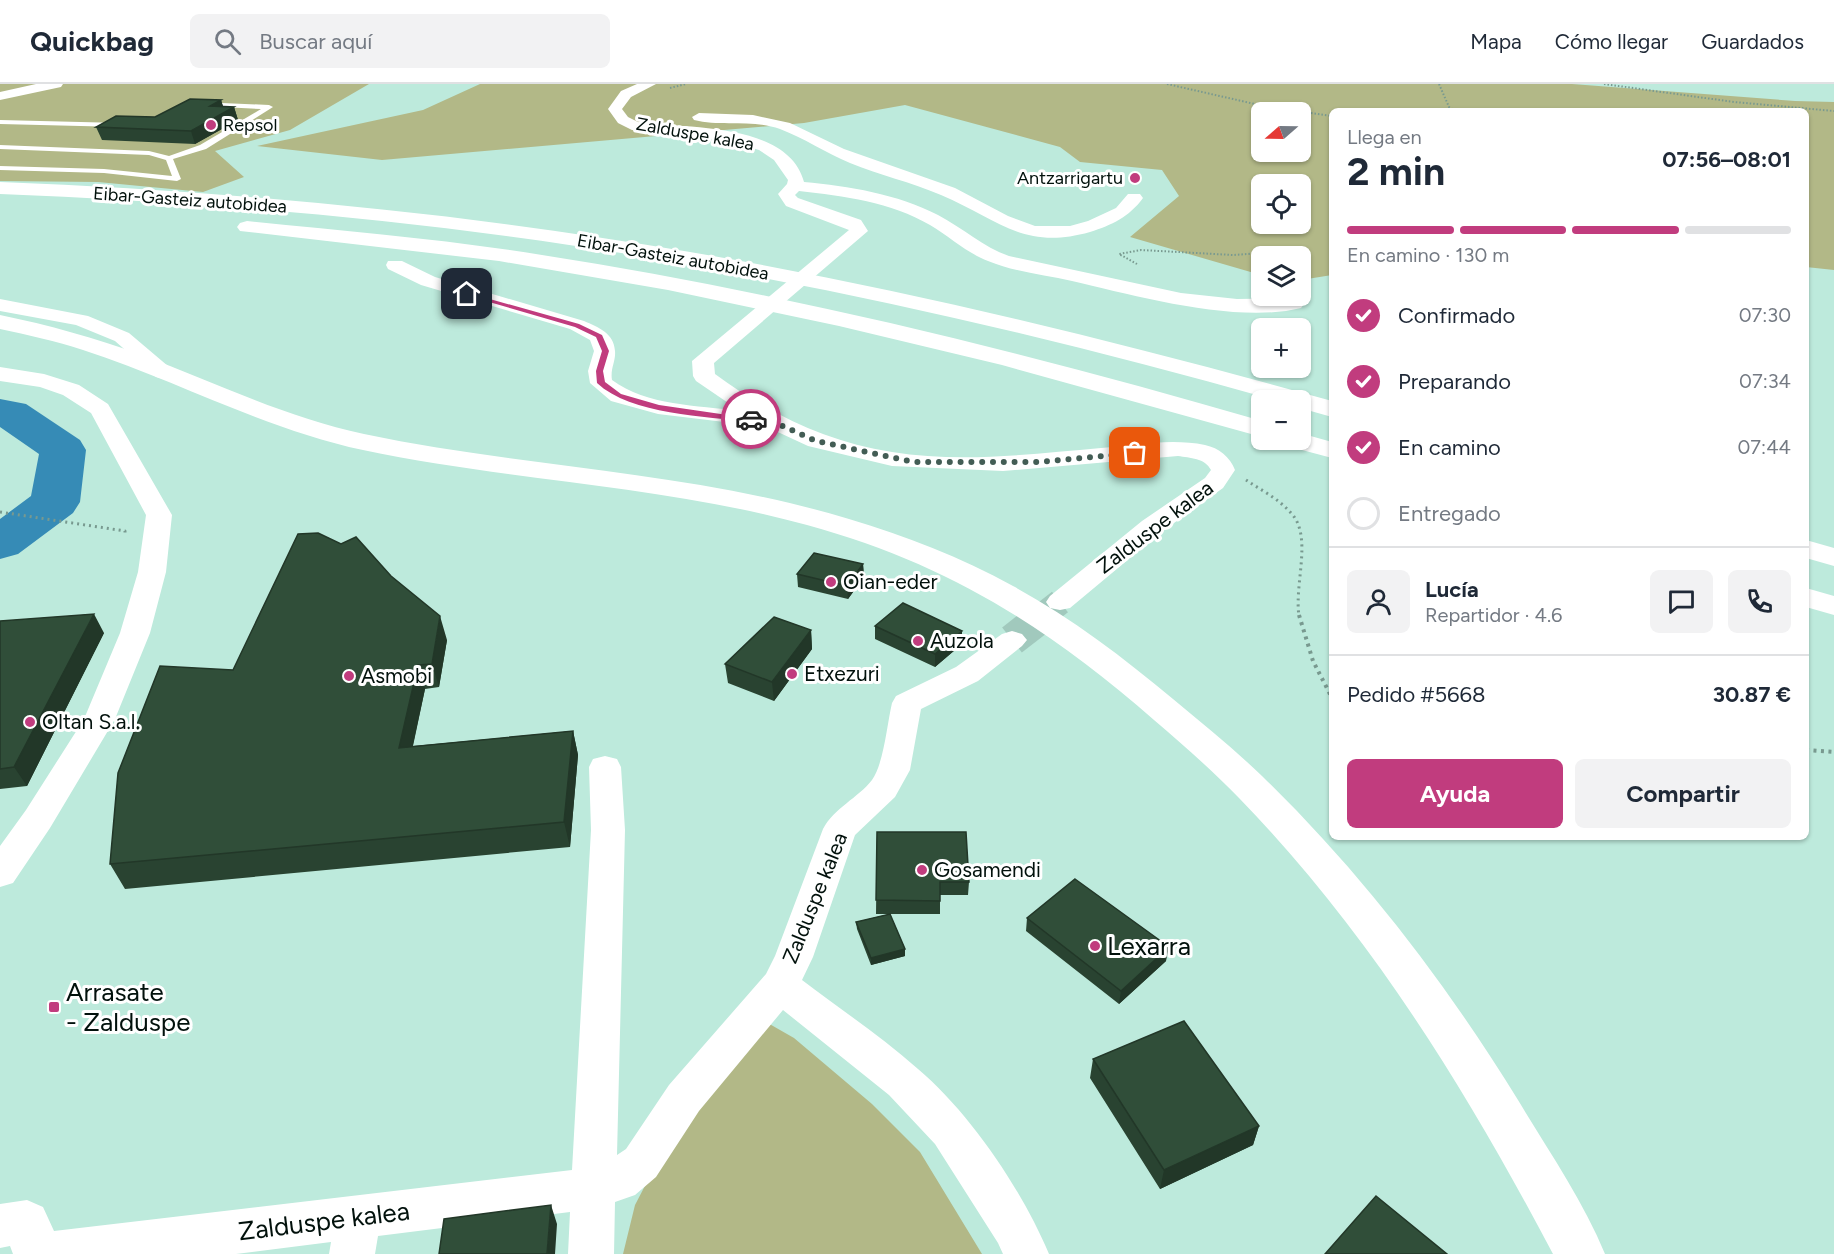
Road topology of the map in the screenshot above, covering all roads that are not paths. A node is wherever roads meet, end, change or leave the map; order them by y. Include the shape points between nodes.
1 (56, 84) edge
2 (649, 84) edge
3 (0, 96) edge
4 (189, 109) edge
5 (615, 109) junction
6 (0, 122) edge
7 (125, 125) edge
8 (0, 147) edge
9 (169, 158) junction
10 (0, 168) edge
11 (177, 179) junction
12 (795, 186) junction
13 (0, 188) edge
14 (1134, 198) dead end
15 (0, 208) edge
16 (46, 211) dead end
17 (376, 215) junction
18 (230, 225) dead end
19 (395, 265) dead end
20 (0, 305) edge
21 (1251, 306) edge
22 (1252, 306) edge
23 (1276, 306) edge
24 (0, 322) edge
25 (164, 372) junction
26 (0, 374) edge
27 (1329, 408) edge
28 (776, 423) junction
29 (1251, 426) edge
30 (1311, 444) edge
31 (1329, 449) edge
32 (1809, 550) edge
33 (1834, 557) edge
34 (1809, 598) edge
35 (1060, 602) tunnel mouth
36 (1834, 606) edge
37 (1012, 640) tunnel mouth
38 (605, 767) dead end
39 (0, 873) edge
40 (780, 985) junction
41 (594, 1188) junction
42 (355, 1235) edge
43 (32, 1239) edge
44 (591, 1254) edge
45 (1026, 1254) edge
46 (1580, 1254) edge

1 - 3 street
2 - 5 street, Zalduspe kalea via 626,94
4 - 9 lane via 199,104 269,107 203,147
5 - 12 street, Zalduspe kalea via 623,120 637,127 734,138 767,148 790,169
5 - 14 street via 668,116 747,118 782,125 852,159 950,192 1022,230 1053,233 1088,227 1126,211
6 - 7 lane
8 - 9 lane via 149,153
9 - 11 lane
10 - 11 lane via 104,171
11 - 17 main road via 357,208
12 - 21 street via 881,200 928,217 994,257 1132,290
12 - 28 street, Zalduspe kalea via 786,194 792,202 855,224 860,231 703,361 704,376
13 - 17 main road, Eibar-Gasteiz autobidea
15 - 16 main road
17 - 27 main road, Eibar-Gasteiz autobidea via 590,242 824,283 1130,354
18 - 29 main road, Eibar-Gasteiz autobidea via 403,242 581,267 867,326 1075,376
19 - 28 street via 428,281 577,325 599,336 605,351 599,371 601,383 619,396 658,407
20 - 25 street via 81,320 122,337
22 - 23 street
24 - 25 main road via 79,340
25 - 46 main road via 249,406 353,439 732,500 815,518 871,535 975,578 1060,628 1136,686 1240,776 1345,889 1436,1012 1522,1148
26 - 39 street via 71,390 100,409 159,515 152,572 135,633 99,719
28 - 35 street, Zalduspe kalea via 816,441 914,462 1038,462 1185,450 1212,456 1220,462 1223,470 1214,483 1167,515
30 - 31 main road
32 - 33 main road
34 - 36 main road
37 - 40 street, Zalduspe kalea via 967,674 907,703 894,770 883,789 840,829 794,957
38 - 41 street via 608,830
40 - 41 street, Zalduspe kalea via 684,1098 641,1163 619,1180
40 - 45 street, Zalduspe kalea via 904,1082 950,1130 1014,1227
41 - 42 street, Zalduspe kalea
41 - 44 street
42 - 43 street, Zalduspe kalea

